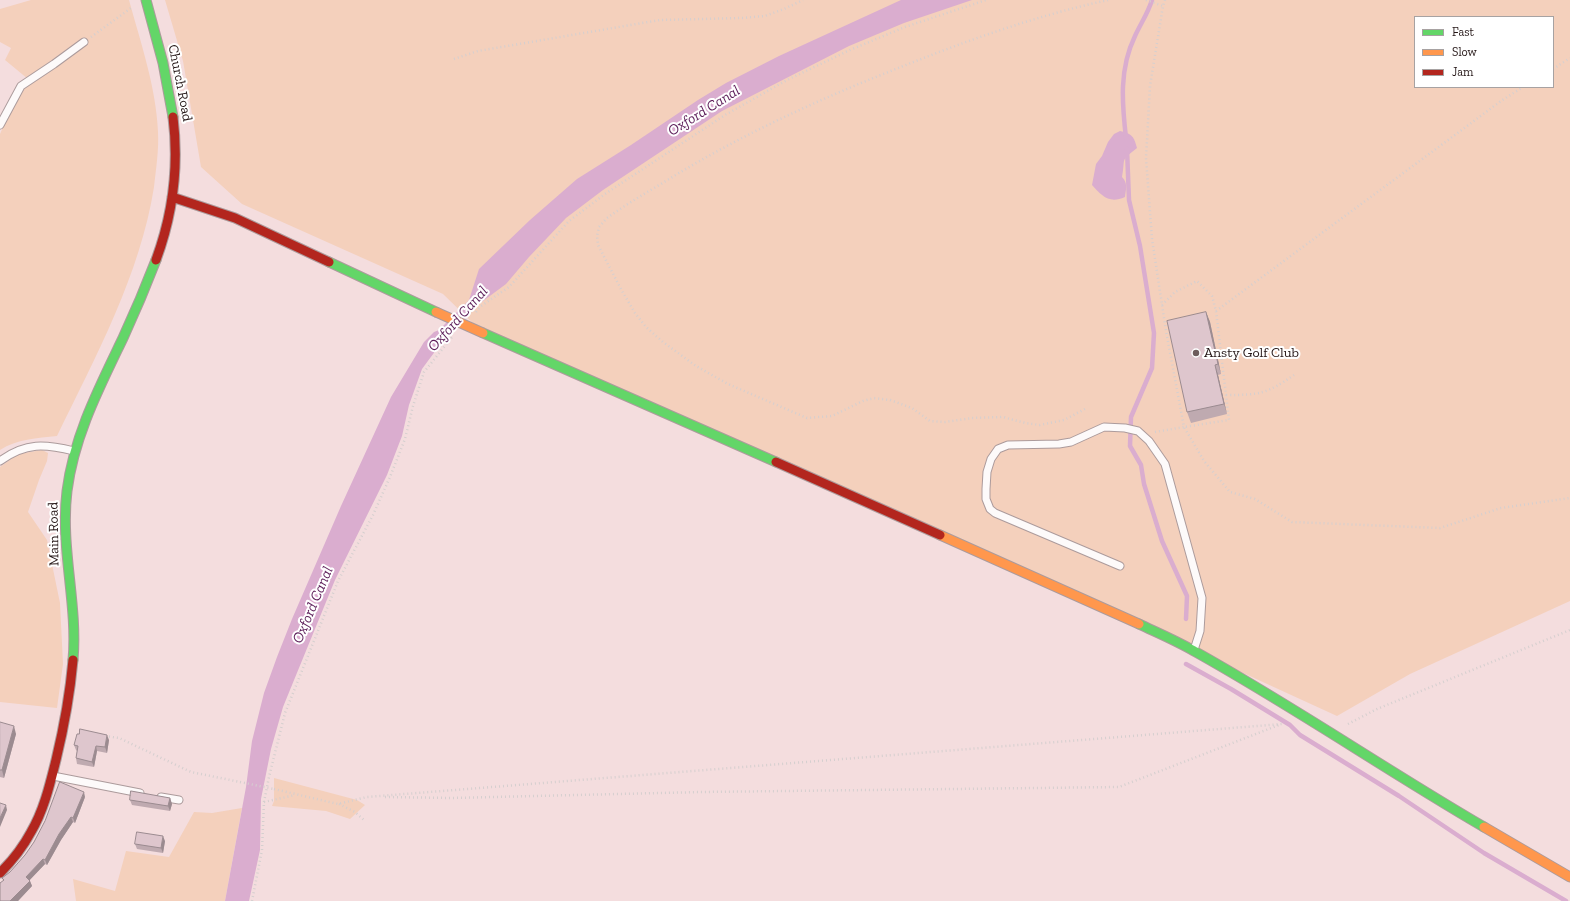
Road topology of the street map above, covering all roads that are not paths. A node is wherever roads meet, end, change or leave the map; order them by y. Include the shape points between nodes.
1 (146, 0) edge
2 (84, 42) road end
3 (0, 125) edge
4 (172, 198) junction
5 (75, 451) junction
6 (0, 461) edge
7 (1120, 566) dead end
8 (1193, 650) junction
9 (52, 776) junction
10 (148, 795) edge
11 (156, 796) edge
12 (180, 800) dead end
13 (0, 872) edge
14 (1570, 877) edge

1 - 4 main road, Church Road via 172,106 175,170
2 - 3 lane via 21,86
4 - 5 main road, Main Road via 152,272 95,395
4 - 8 main road, bridge via 235,218 436,312 1118,614
5 - 6 lane via 44,445 31,446 18,449
5 - 9 main road, Main Road via 68,487 66,534 74,644 63,730
7 - 8 lane via 990,509 986,499 987,472 991,458 998,449 1008,445 1071,442 1104,427 1138,431 1149,441 1165,464 1202,598 1200,631
8 - 14 main road via 1451,808
9 - 10 lane
9 - 13 main road, Main Road via 40,814 27,840
11 - 12 lane

